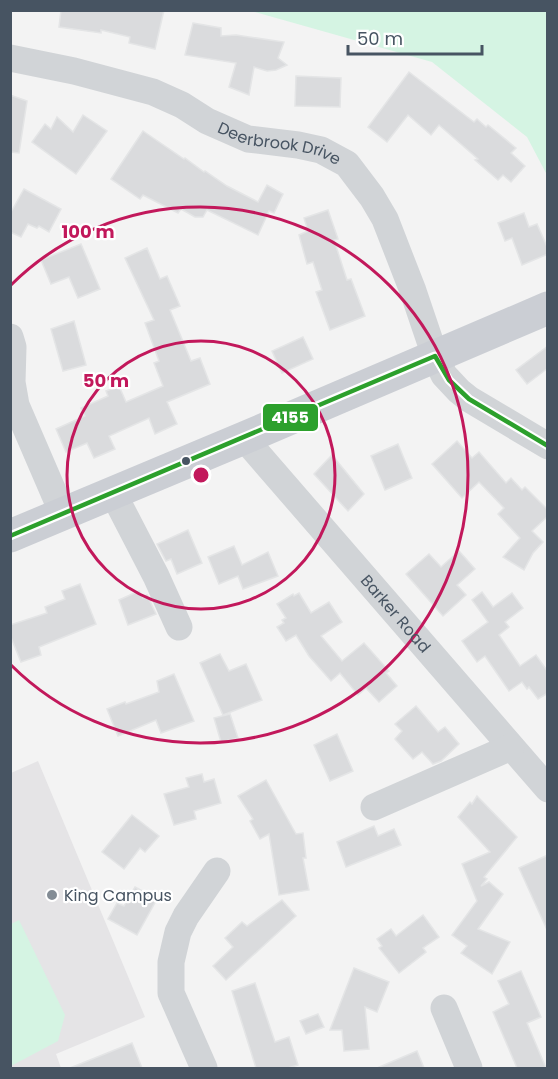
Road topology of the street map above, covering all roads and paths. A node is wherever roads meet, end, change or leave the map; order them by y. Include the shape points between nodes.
1 (10, 58) edge
2 (548, 308) edge
3 (10, 337) edge
4 (435, 356) junction
5 (244, 438) junction
6 (548, 446) edge
7 (113, 493) junction
8 (63, 514) junction
9 (10, 536) edge
10 (179, 627) dead end
11 (511, 747) junction
12 (548, 789) edge
13 (374, 807) dead end
14 (217, 871) dead end
15 (444, 1008) dead end
16 (204, 1068) edge
17 (469, 1068) edge

1 - 4 street, Deerbrook Drive via 153,92 248,140 321,150 347,164 385,219
2 - 4 main road
3 - 8 street via 16,405
4 - 5 main road
4 - 6 street, Deerbrook Drive via 451,384 469,399
5 - 7 main road
5 - 11 street, Barker Road
7 - 8 main road
7 - 10 street
8 - 9 main road
11 - 12 street, Barker Road
11 - 13 street
14 - 16 street via 186,916 171,962 171,993
15 - 17 street

